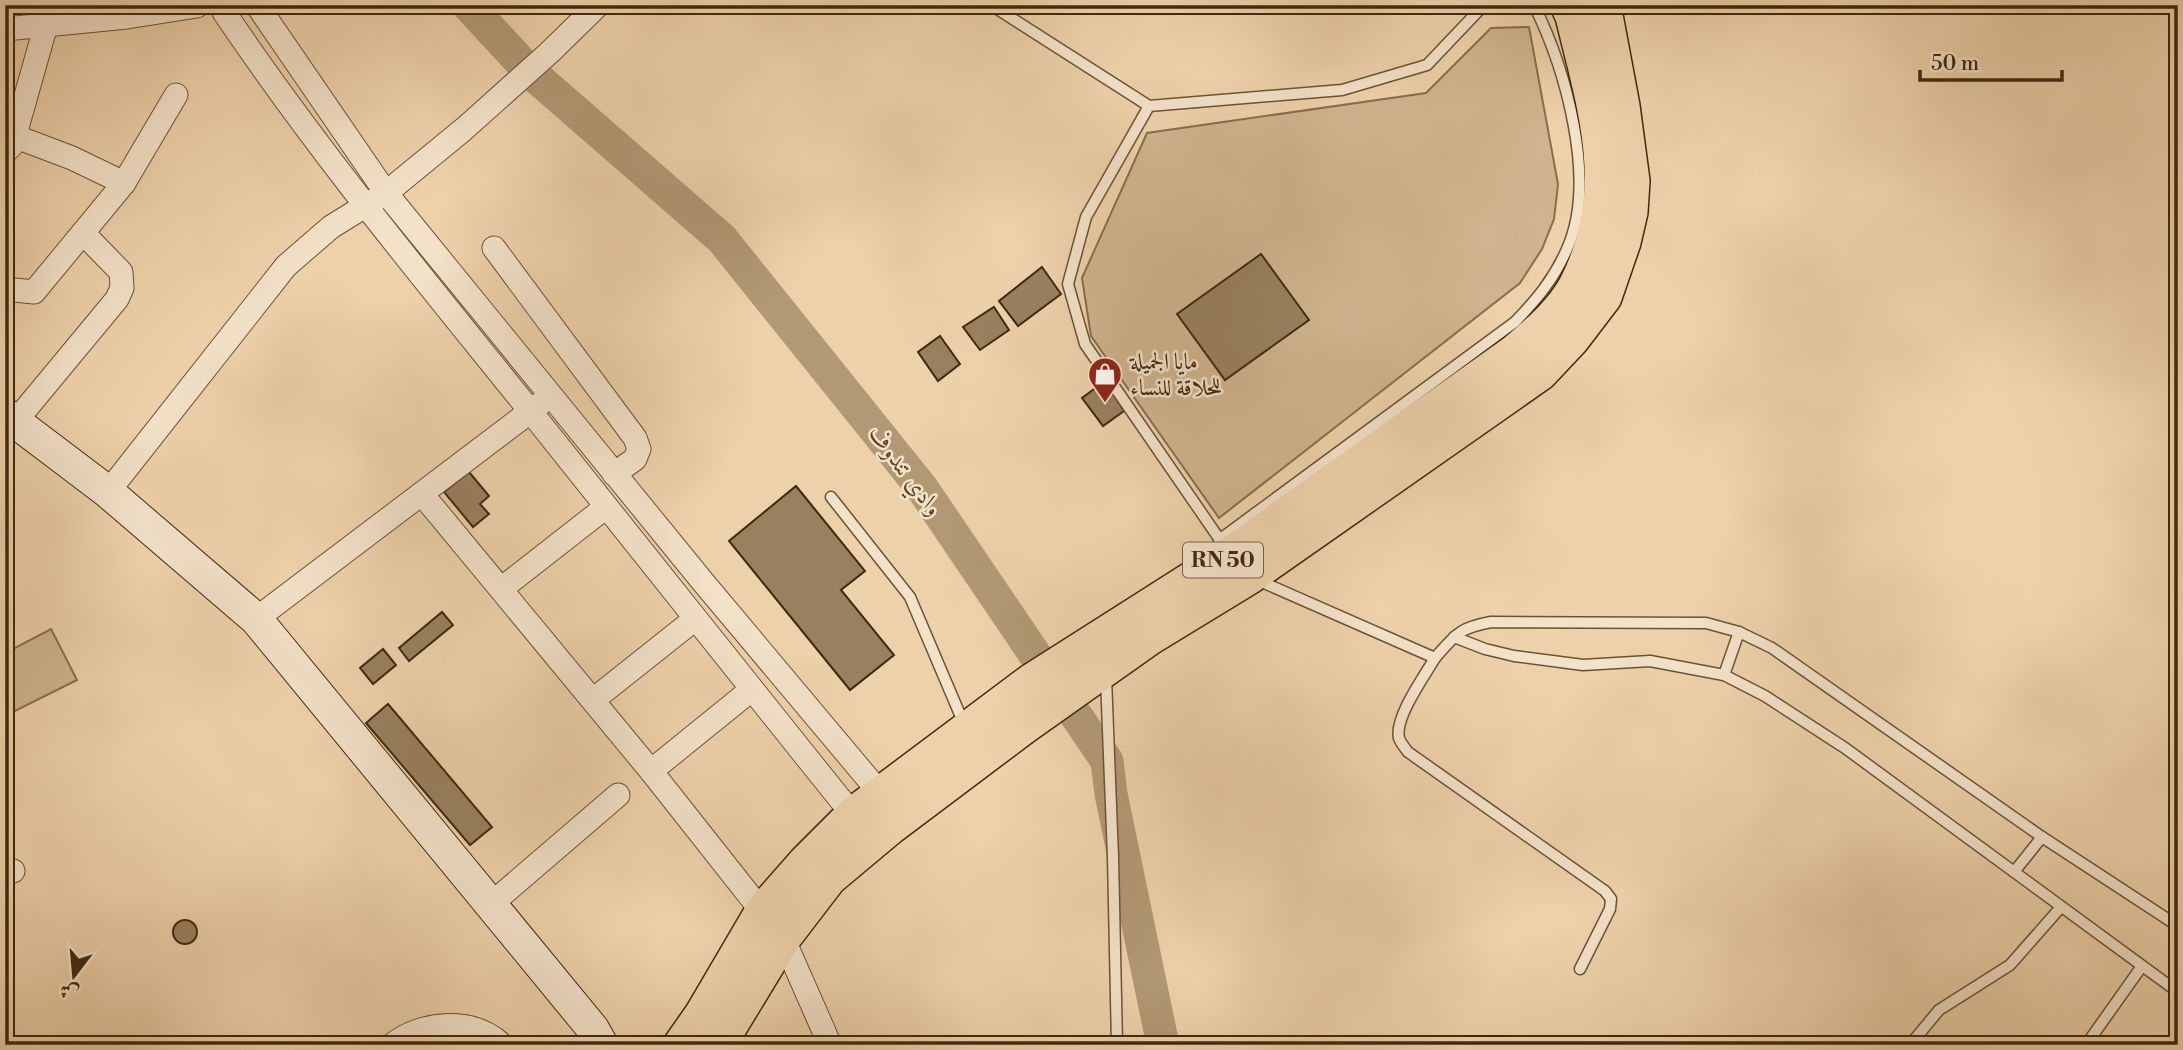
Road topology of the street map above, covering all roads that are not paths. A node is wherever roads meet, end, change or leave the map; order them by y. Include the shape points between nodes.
1 (197, 5) edge
2 (247, 5) edge
3 (257, 5) edge
4 (598, 5) edge
5 (991, 5) edge
6 (1484, 5) edge
7 (1534, 5) edge
8 (1567, 5) edge
9 (1603, 5) edge
10 (165, 8) edge
11 (224, 12) junction
12 (46, 25) junction
13 (5, 29) edge
14 (176, 95) dead end
15 (1149, 106) junction
16 (10, 144) edge
17 (124, 183) junction
18 (386, 193) junction
19 (365, 206) junction
20 (83, 233) junction
21 (494, 248) dead end
22 (5, 289) edge
23 (551, 396) junction
24 (531, 412) junction
25 (10, 418) edge
26 (614, 474) junction
27 (108, 492) junction
28 (422, 494) junction
29 (831, 498) dead end
30 (606, 507) junction
31 (1236, 560) junction
32 (501, 589) junction
33 (695, 619) junction
34 (256, 620) junction
35 (1739, 632) junction
36 (1454, 637) junction
37 (1435, 658) junction
38 (1106, 668) junction
39 (1724, 676) junction
40 (751, 690) junction
41 (593, 700) junction
42 (967, 729) junction
43 (652, 771) junction
44 (880, 793) junction
45 (618, 795) dead end
46 (864, 828) junction
47 (2042, 836) junction
48 (2014, 872) junction
49 (490, 905) junction
50 (2061, 907) junction
51 (773, 924) junction
52 (2178, 926) edge
53 (2142, 966) junction
54 (1580, 969) dead end
55 (2178, 992) edge
56 (603, 1040) edge
57 (392, 1045) edge
58 (502, 1045) edge
59 (681, 1045) edge
60 (718, 1045) edge
61 (830, 1045) edge
62 (1117, 1045) edge
63 (1910, 1045) edge
64 (2086, 1045) edge

1 - 10 street
1 - 11 street
2 - 11 street
3 - 18 street
4 - 18 street via 464,129
5 - 15 lane
6 - 15 lane via 1427,65 1415,69 1342,90
7 - 31 lane via 1557,59 1577,141 1579,203 1569,247 1544,292 1515,323
8 - 31 main road, RN 50 via 1595,106 1604,180 1595,238 1576,287 1550,321 1515,352
9 - 31 main road, RN 50 via 1632,181 1623,242 1604,297 1540,373
10 - 12 street via 127,17
11 - 19 street
12 - 13 street
12 - 16 street
14 - 17 street
15 - 31 lane via 1086,217 1068,284 1085,344
16 - 17 street via 72,158
17 - 20 street
18 - 19 street
18 - 23 street
19 - 24 street
19 - 27 street via 331,227 286,266
20 - 22 street via 34,292
20 - 25 street via 121,272 122,288
21 - 26 street via 635,438 639,449 635,459
23 - 24 street
23 - 26 street
24 - 28 street
24 - 30 street
25 - 27 main road
26 - 44 street
27 - 34 main road
28 - 32 street
28 - 34 street
29 - 42 lane via 910,597
30 - 32 street
30 - 33 street
31 - 37 lane
31 - 38 main road, RN 50 via 1150,637
31 - 42 main road, RN 50 via 1032,681
32 - 41 street
33 - 40 street
33 - 41 street
34 - 49 main road
35 - 36 lane via 1706,623 1492,622 1468,627
35 - 39 lane
35 - 47 lane via 1772,648
36 - 37 lane
36 - 39 lane via 1514,656 1583,665 1650,661
37 - 54 lane via 1406,709 1399,738 1408,752 1605,891 1611,909
38 - 46 main road, RN 50
38 - 62 lane
39 - 48 lane via 1765,696 1845,748
40 - 43 street
40 - 46 street
41 - 43 street
42 - 44 main road, RN 50
43 - 51 street
44 - 46 main road, RN 50
45 - 49 street
46 - 51 main road, RN 50 via 806,862
47 - 48 lane
47 - 52 lane
48 - 50 lane
49 - 56 main road
50 - 53 lane
50 - 63 lane via 2010,965 1939,1010
51 - 59 main road, RN 50
51 - 60 main road, RN 50
51 - 61 street
53 - 55 lane
53 - 64 lane
57 - 58 street via 429,1027 459,1025

